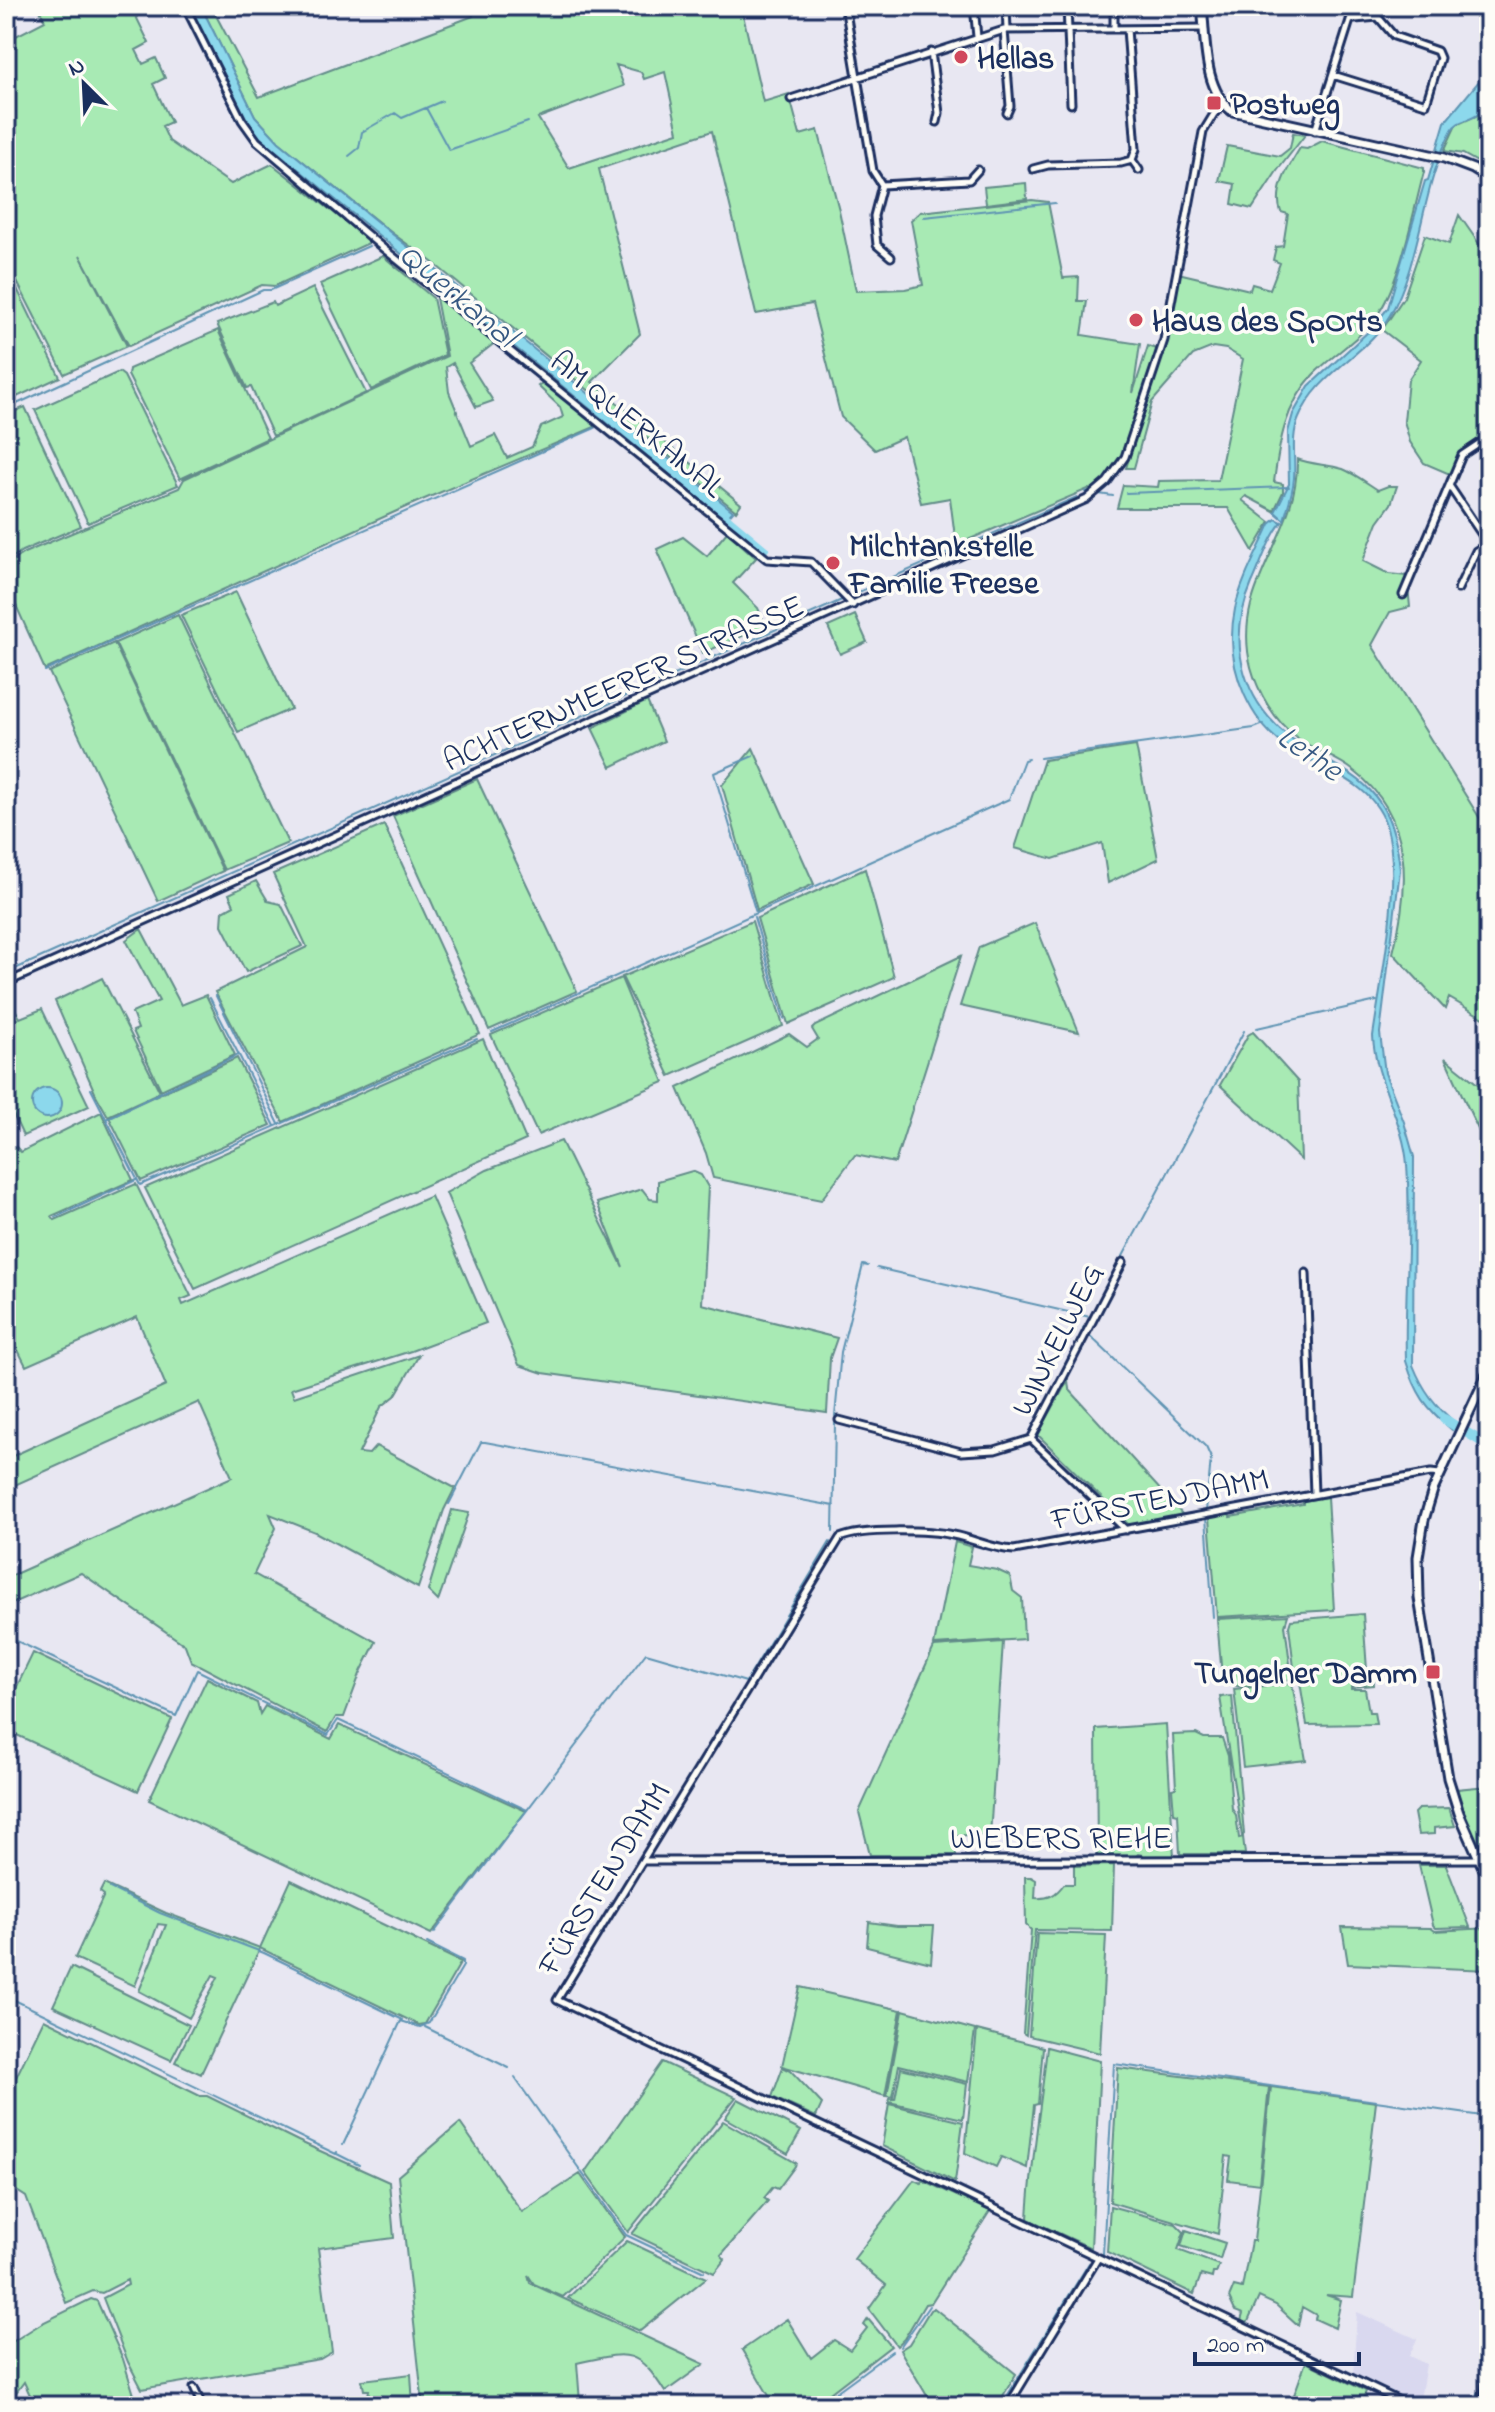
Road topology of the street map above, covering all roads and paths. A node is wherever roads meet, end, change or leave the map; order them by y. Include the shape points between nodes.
1 (185, 6) edge
2 (845, 6) edge
3 (974, 6) edge
4 (1006, 6) edge
5 (1067, 6) edge
6 (1114, 6) edge
7 (1202, 6) edge
8 (1348, 6) edge
9 (1351, 17) junction
10 (1204, 28) junction
11 (1068, 29) junction
12 (1114, 29) junction
13 (1127, 29) junction
14 (1006, 30) junction
15 (977, 37) junction
16 (931, 52) junction
17 (1333, 75) junction
18 (857, 76) junction
19 (791, 99) dead end
20 (1071, 104) dead end
21 (1224, 105) junction
22 (1007, 113) dead end
23 (937, 122) dead end
24 (1315, 131) junction
25 (1132, 160) junction
26 (1033, 169) dead end
27 (978, 170) dead end
28 (1139, 170) dead end
29 (1489, 179) edge
30 (882, 185) junction
31 (891, 257) dead end
32 (1489, 442) edge
33 (1450, 487) junction
34 (1489, 544) edge
35 (1458, 589) dead end
36 (1403, 595) dead end
37 (853, 605) junction
38 (6, 983) edge
39 (1123, 1262) dead end
40 (1306, 1273) dead end
41 (1489, 1370) edge
42 (839, 1420) dead end
43 (1031, 1439) junction
44 (1440, 1474) junction
45 (1314, 1494) junction
46 (1126, 1530) junction
47 (1479, 1859) junction
48 (643, 1861) junction
49 (1489, 1881) edge
50 (1098, 2258) junction
51 (1489, 2361) edge
52 (194, 2388) dead end
53 (202, 2406) edge
54 (1008, 2406) edge
55 (1410, 2406) edge
56 (1484, 2406) edge

1 - 37 street, AM QUERKANAL via 257,141 767,559 811,562
2 - 18 street
3 - 15 street
4 - 14 street
5 - 11 street
6 - 12 street
7 - 10 street
8 - 9 street
9 - 17 street
9 - 17 street via 1378,17 1394,36 1437,51 1440,58 1426,104
10 - 13 street
10 - 21 street via 1212,84
11 - 12 street
11 - 14 street
11 - 20 street
12 - 13 street
13 - 25 street via 1136,149
14 - 15 street
14 - 22 street
15 - 16 street
16 - 18 street
16 - 23 street
17 - 24 street
18 - 19 street
18 - 30 street via 873,171
21 - 24 street via 1241,115
21 - 37 street, ACHTERNMEERER STRASSE via 1203,132 1164,340 1122,463 1087,499
24 - 29 street via 1444,158
25 - 26 street
25 - 28 street
27 - 30 street via 969,180
30 - 31 street via 875,230 877,245
32 - 33 street via 1462,455
33 - 34 street
33 - 36 street
34 - 35 street via 1476,551
37 - 38 street, ACHTERNMEERER STRASSE
39 - 43 street, WINKELWEG
40 - 45 street
41 - 44 street
42 - 43 street, WINKELWEG via 961,1452 995,1450
43 - 46 street, WINKELWEG
44 - 45 street, FÜRSTENDAMM
44 - 47 street via 1421,1534 1419,1598 1448,1778
45 - 46 street, FÜRSTENDAMM
46 - 48 street, FÜRSTENDAMM via 1014,1550 923,1532 840,1538
47 - 48 street, WIEBERS RIEHE
47 - 49 street
48 - 50 street, FÜRSTENDAMM via 557,2000
50 - 54 street
50 - 55 street, FÜRSTENDAMM
51 - 56 street
52 - 53 street

